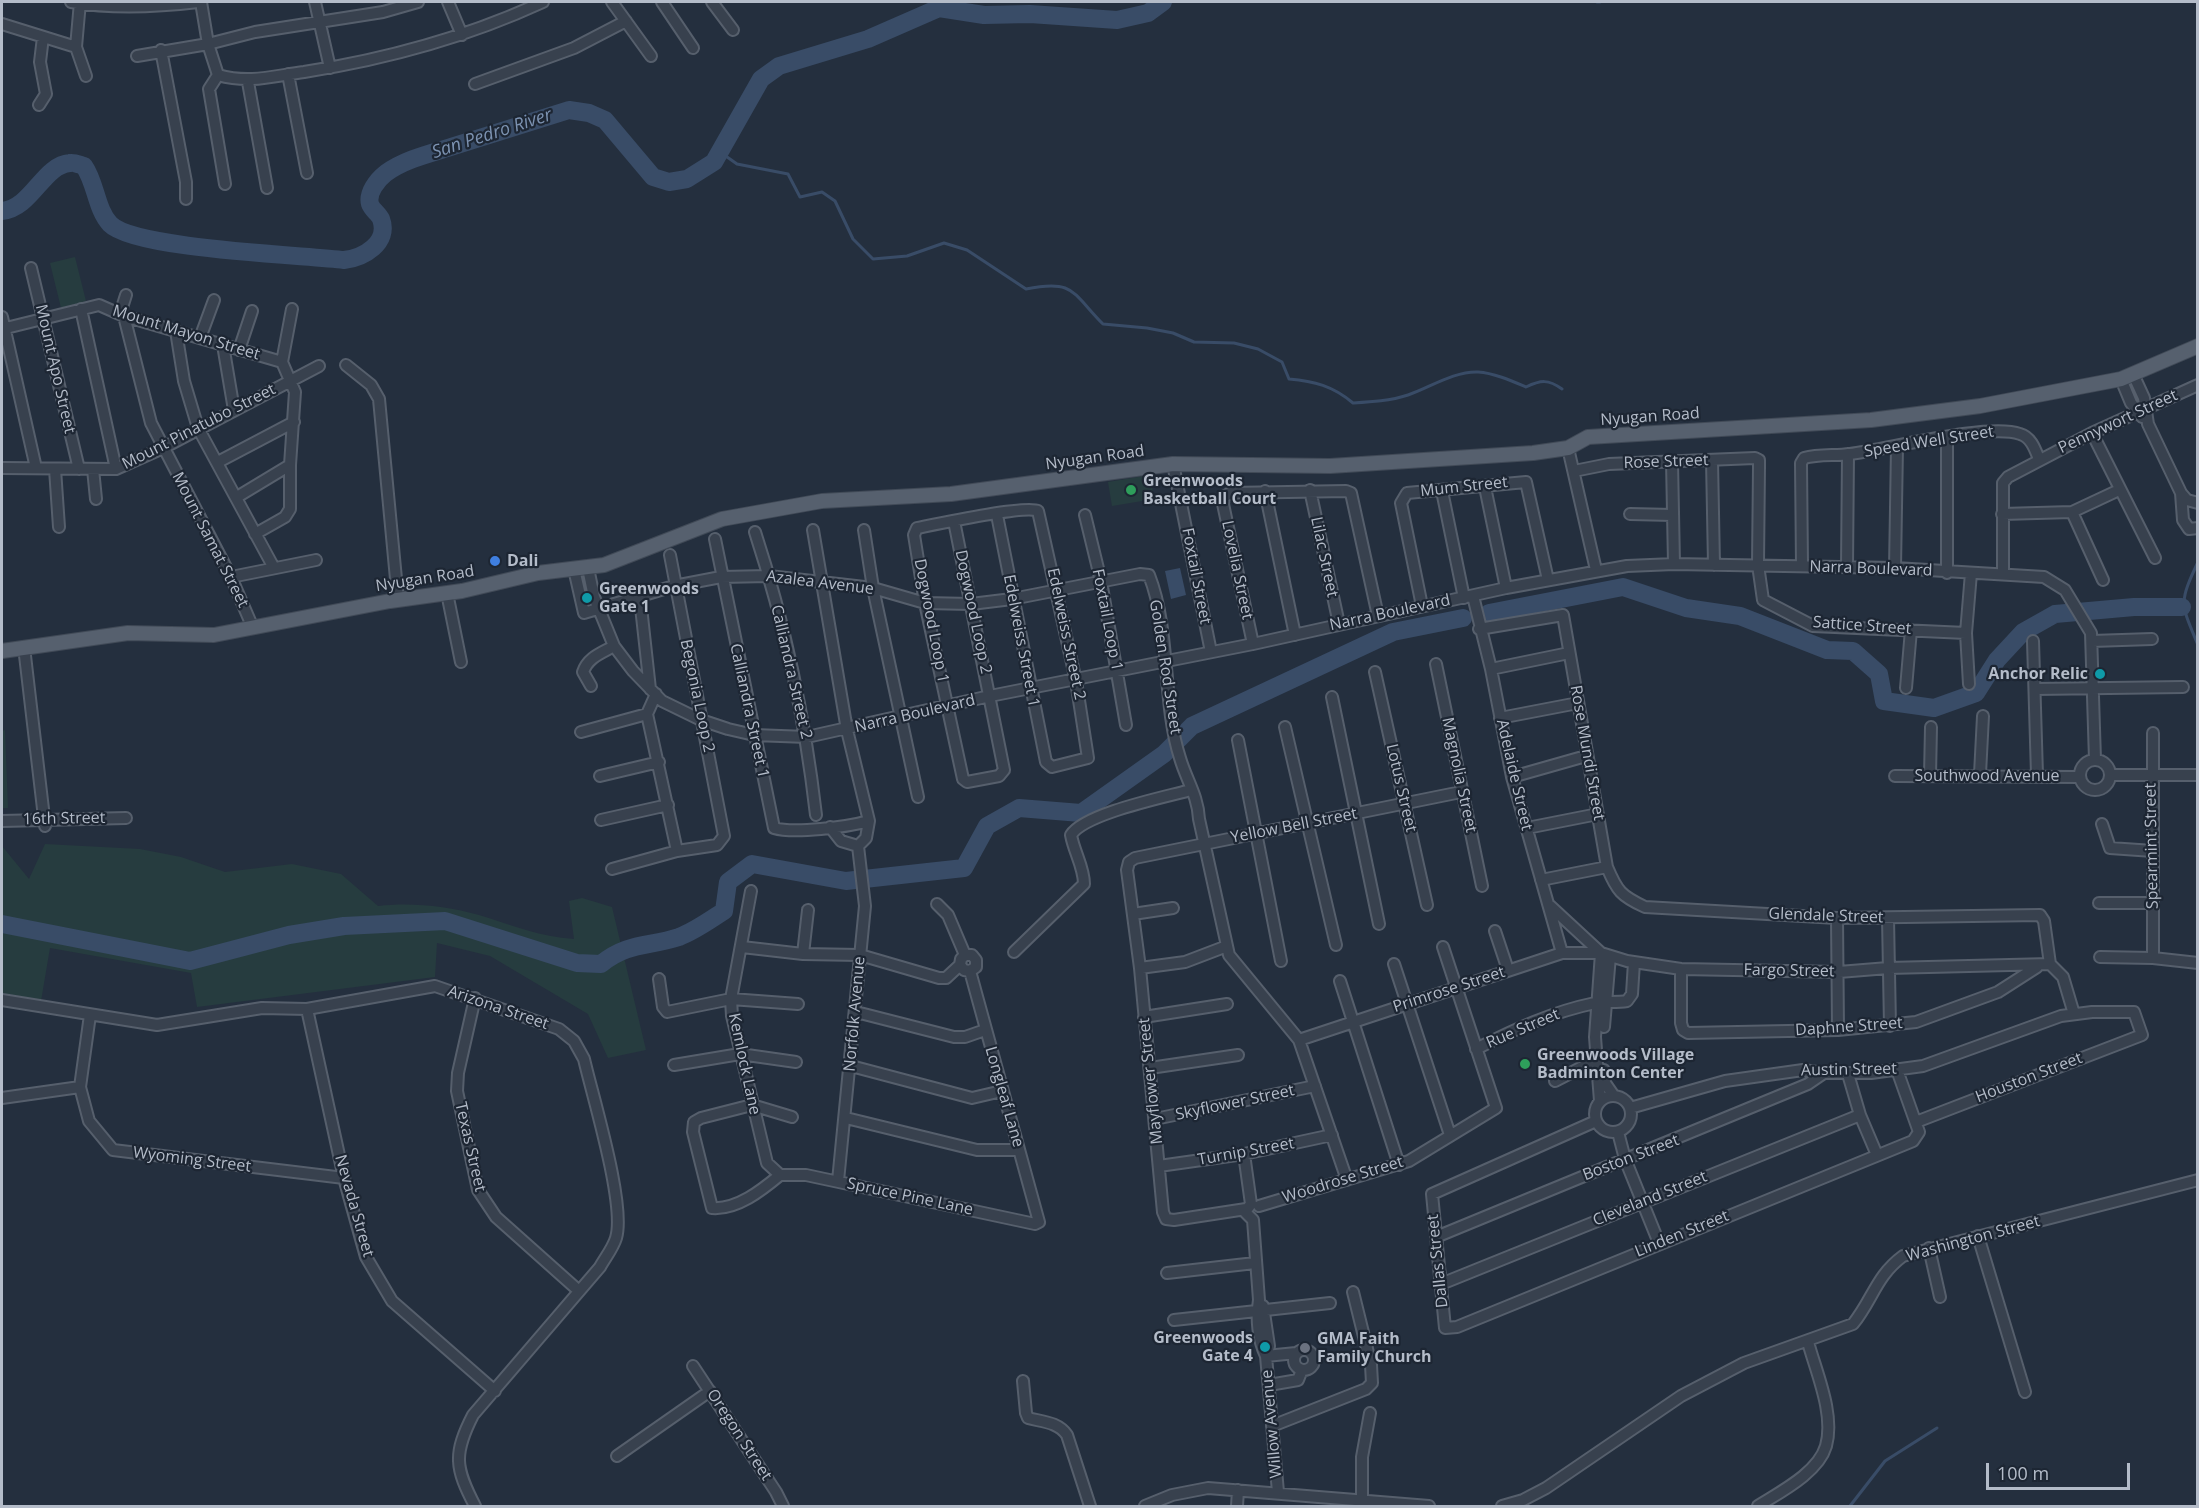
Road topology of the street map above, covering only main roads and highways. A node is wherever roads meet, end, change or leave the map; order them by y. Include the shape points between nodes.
1 (2198, 346) edge
2 (2, 651) edge

1 - 2 main road, Nyugan Road via 2127,376 1980,406 1870,420 1588,437 1568,448 1521,454 1329,466 1173,464 951,494 822,501 722,519 588,568 538,573 214,635 128,633

